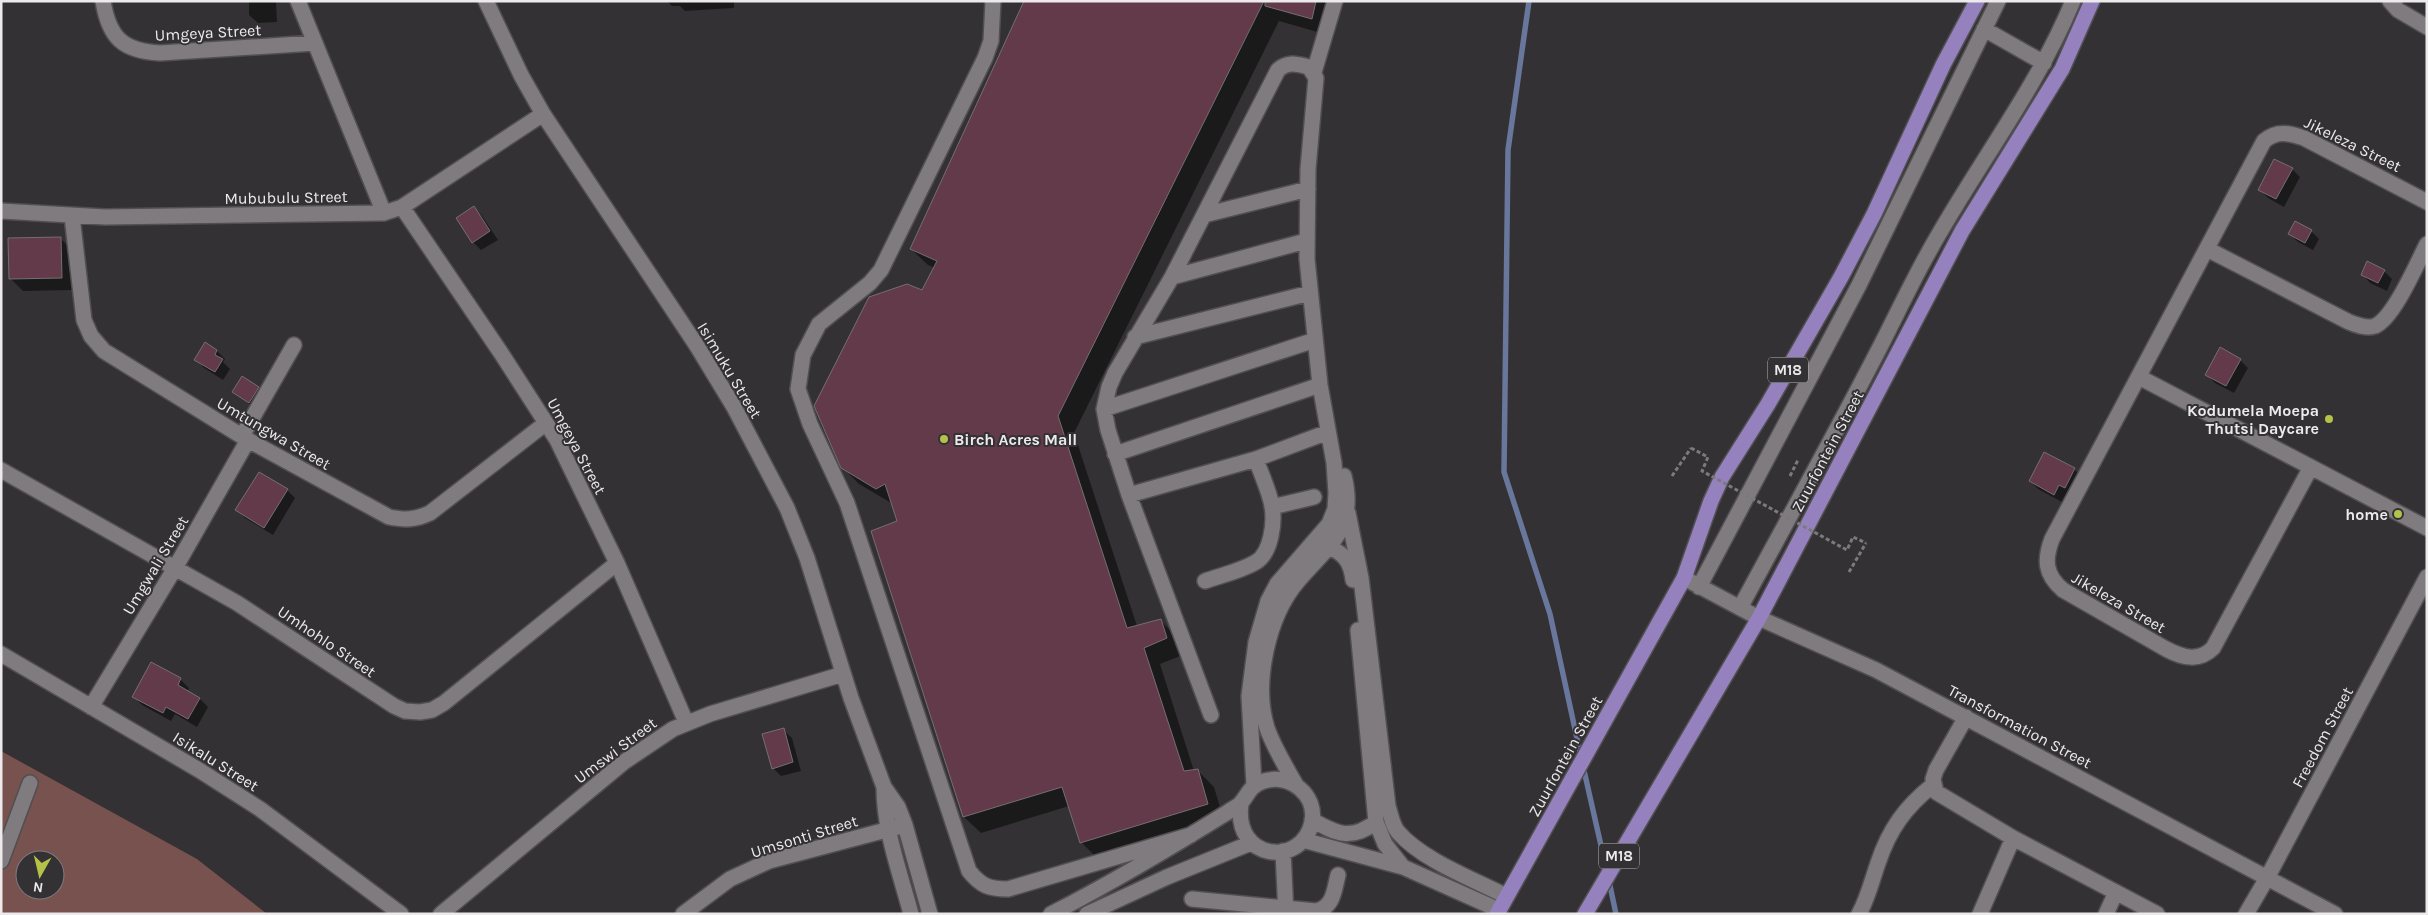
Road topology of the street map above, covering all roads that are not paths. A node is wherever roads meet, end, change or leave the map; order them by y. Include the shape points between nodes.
1 (103, 1) edge
2 (298, 1) edge
3 (486, 1) edge
4 (993, 1) edge
5 (1335, 1) edge
6 (1977, 1) edge
7 (1998, 1) edge
8 (2073, 1) edge
9 (2092, 1) edge
10 (2390, 1) edge
11 (2427, 26) edge
12 (1984, 29) junction
13 (314, 43) junction
14 (2044, 63) junction
15 (1314, 72) junction
16 (543, 114) junction
17 (1308, 189) junction
18 (2427, 202) edge
19 (402, 207) junction
20 (1, 211) edge
21 (384, 212) junction
22 (1204, 214) junction
23 (72, 216) junction
24 (1306, 241) junction
25 (2427, 244) edge
26 (2207, 249) junction
27 (1172, 277) junction
28 (1310, 293) junction
29 (1136, 337) junction
30 (1315, 340) junction
31 (294, 345) dead end
32 (2139, 376) junction
33 (1320, 385) junction
34 (1104, 410) junction
35 (1326, 416) junction
36 (546, 423) junction
37 (1328, 432) junction
38 (245, 438) junction
39 (1115, 454) junction
40 (1256, 458) junction
41 (2311, 467) junction
42 (1, 470) edge
43 (1129, 495) junction
44 (1314, 497) dead end
45 (1272, 507) junction
46 (1348, 513) junction
47 (2427, 528) edge
48 (1330, 547) junction
49 (617, 563) junction
50 (175, 568) junction
51 (2427, 577) edge
52 (1684, 578) junction
53 (1205, 580) dead end
54 (1698, 587) junction
55 (1740, 608) junction
56 (1759, 618) junction
57 (1, 654) edge
58 (843, 674) junction
59 (91, 707) junction
60 (1211, 715) dead end
61 (1966, 717) junction
62 (686, 722) junction
63 (30, 783) dead end
64 (1254, 785) junction
65 (1296, 785) junction
66 (1933, 785) junction
67 (884, 787) junction
68 (1240, 804) junction
69 (1312, 820) junction
70 (1376, 822) junction
71 (905, 825) junction
72 (888, 830) junction
73 (1191, 835) junction
74 (2013, 838) junction
75 (1303, 840) junction
76 (1251, 843) junction
77 (1283, 852) junction
78 (1, 861) edge
79 (1403, 867) junction
80 (1338, 875) dead end
81 (2267, 878) junction
82 (923, 885) junction
83 (2116, 892) junction
84 (1506, 896) junction
85 (1192, 899) dead end
86 (1286, 911) edge
87 (1498, 912) edge
88 (401, 914) edge
89 (441, 914) edge
90 (682, 914) edge
91 (911, 914) edge
92 (930, 914) edge
93 (940, 914) edge
94 (1051, 914) edge
95 (1087, 914) edge
96 (1585, 914) edge
97 (1859, 914) edge
98 (1980, 914) edge
99 (2106, 914) edge
100 (2157, 914) edge
101 (2246, 914) edge
102 (2335, 914) edge

1 - 13 street, Umgeya Street via 114,35 141,52
2 - 13 street
3 - 16 street, Isimuku Street
4 - 73 street via 991,41 985,58 881,270 870,283 819,324 803,355 798,389 806,415 848,503 969,871 979,883 991,889 1008,889
5 - 15 street
6 - 52 main road, Zuurfontein Street / M18 via 1942,65 1874,214 1841,277 1722,477 1710,501
7 - 12 street
8 - 14 street
9 - 56 main road, Zuurfontein Street / M18 via 2062,69 1962,230
10 - 11 street via 2398,10
12 - 14 street
12 - 54 street via 1858,285
13 - 21 street
14 - 55 street via 1972,176 1926,257
15 - 17 street via 1316,84
15 - 22 street via 1309,67 1294,63 1278,70
16 - 19 street, Mububulu Street
16 - 58 street, Isimuku Street via 734,407 787,508
17 - 22 street
17 - 24 street
18 - 26 street, Jikeleza Street via 2304,138 2278,133 2259,147
19 - 21 street, Mububulu Street
19 - 36 street, Umgeya Street
20 - 23 street, Mububulu Street
21 - 23 street, Mububulu Street
22 - 27 street
23 - 38 street, Umtungwa Street via 84,320 91,336 118,362
24 - 27 street
24 - 28 street
25 - 26 street via 2388,315 2375,326 2366,327 2349,322
26 - 32 street, Jikeleza Street
27 - 29 street
28 - 29 street
28 - 30 street
29 - 34 street via 1109,387
30 - 33 street
30 - 34 street
31 - 38 street, Umgwali Street
32 - 41 street
32 - 41 street, Jikeleza Street via 2052,539 2046,560 2047,571 2062,590 2166,649 2192,658 2200,657 2213,648
33 - 35 street
33 - 39 street
34 - 39 street
35 - 37 street
35 - 46 street via 1333,424 1346,483
36 - 38 street, Umtungwa Street via 430,513 405,520 375,511
36 - 49 street, Umgeya Street
37 - 40 street
37 - 64 street via 1334,463 1335,508 1318,540 1277,584 1268,601 1256,642 1249,696
38 - 50 street, Umgwali Street
39 - 43 street
40 - 43 street
40 - 45 street
41 - 47 street
42 - 50 street, Umhohlo Street
43 - 60 street
44 - 45 street
45 - 53 street via 1266,553 1258,562
46 - 48 street
46 - 84 street via 1361,578 1392,819 1397,830 1419,850
48 - 65 street via 1288,595 1265,647 1263,689 1266,726
48 - 70 street via 1345,556 1352,571
49 - 50 street, Umhohlo Street via 444,703 420,712 394,706 296,640
49 - 62 street, Umgeya Street
50 - 59 street, Umgwali Street
51 - 81 street, Freedom Street
52 - 54 street, Transformation Street
52 - 84 main road, Zuurfontein Street / M18
54 - 55 street, Transformation Street
55 - 56 street, Transformation Street
56 - 61 street, Transformation Street via 1876,670
56 - 96 main road, Zuurfontein Street / M18
57 - 59 street, Isikalu Street
58 - 62 street, Umswi Street
58 - 67 street, Isimuku Street
59 - 88 street, Isikalu Street via 260,808
61 - 66 street via 1936,770
61 - 81 street, Transformation Street
62 - 89 street, Umswi Street via 624,762
63 - 78 street
64 - 65 street via 1275,779
64 - 68 street
65 - 69 street via 1309,800
66 - 74 street via 1942,797
66 - 97 street via 1915,799 1888,836
67 - 71 street, Isimuku Street via 898,807
67 - 72 street, Isimuku Street
68 - 73 street
68 - 76 street via 1240,824
69 - 70 street via 1335,832 1347,834 1362,832
69 - 75 street
70 - 79 street via 1385,844
71 - 72 street, Umsonti Street
71 - 82 street, Isimuku Street
72 - 90 street, Umsonti Street via 769,861 730,879
72 - 91 street, Isimuku Street
73 - 94 street
74 - 83 street
74 - 98 street
75 - 77 street
75 - 79 street
76 - 77 street via 1266,851
76 - 95 street
77 - 86 street
79 - 87 street
80 - 86 street via 1331,903 1324,910
81 - 101 street, Freedom Street
81 - 102 street, Transformation Street
82 - 92 street, Isimuku Street
82 - 93 street
83 - 99 street
83 - 100 street
84 - 87 main road, Zuurfontein Street / M18
85 - 86 street

